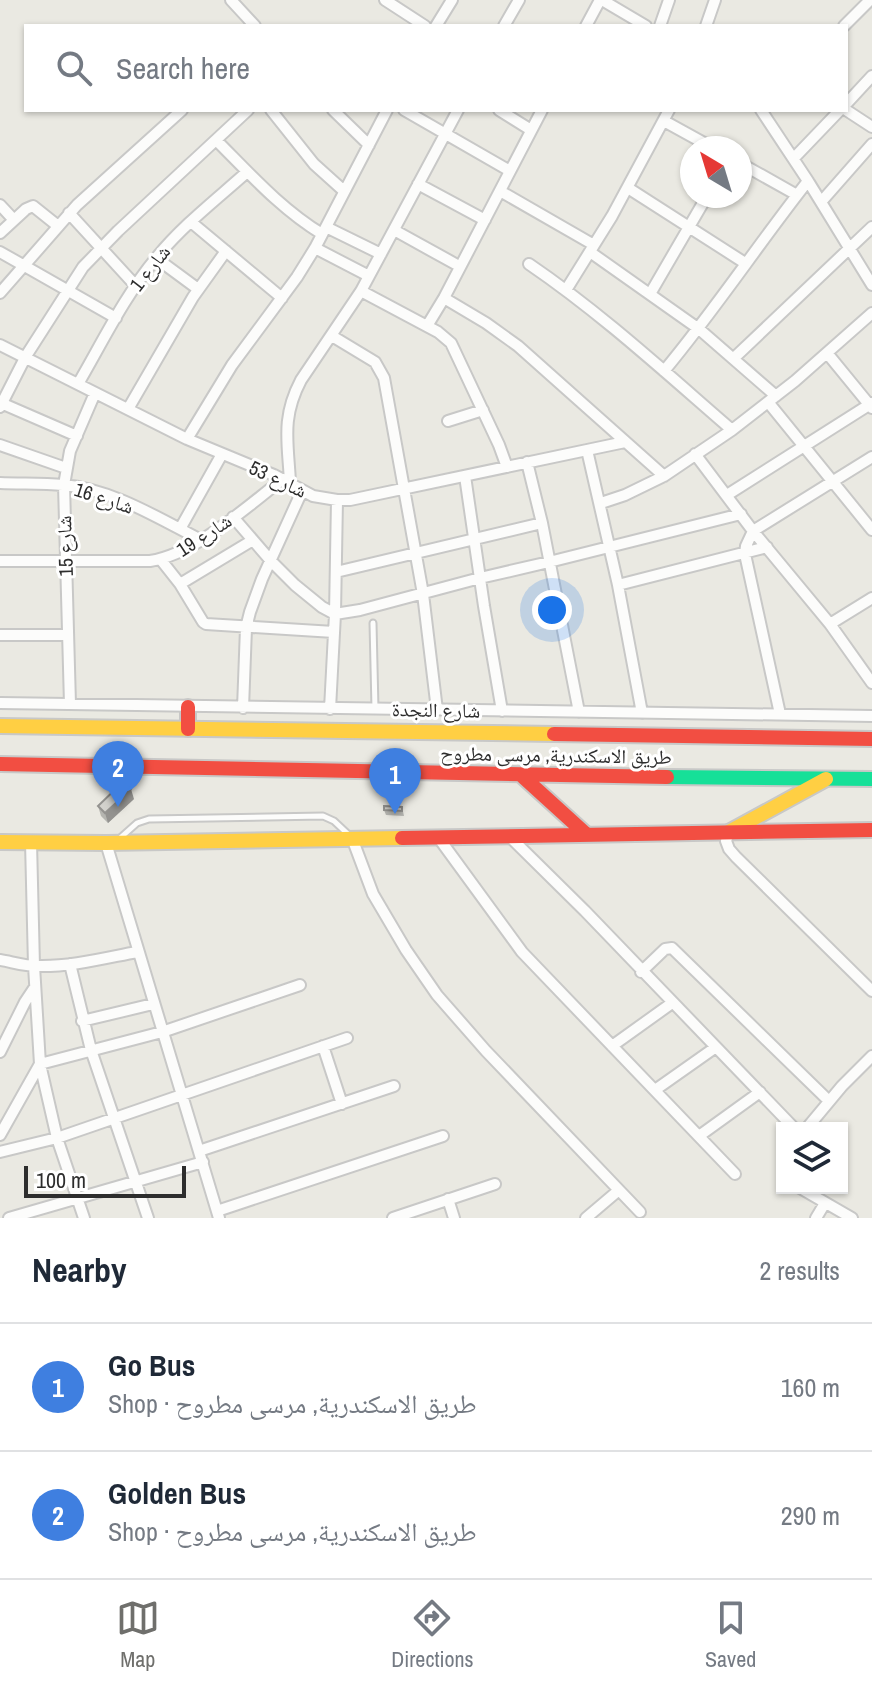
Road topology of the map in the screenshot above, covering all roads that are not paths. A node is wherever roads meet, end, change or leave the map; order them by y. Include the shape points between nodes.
1 (231, 0) edge
2 (385, 0) edge
3 (452, 0) edge
4 (519, 0) edge
5 (601, 0) edge
6 (669, 0) edge
7 (715, 0) edge
8 (870, 0) edge
9 (253, 24) edge
10 (422, 24) edge
11 (437, 24) edge
12 (505, 24) edge
13 (587, 24) edge
14 (643, 24) edge
15 (661, 24) edge
16 (707, 24) edge
17 (846, 24) edge
18 (872, 76) edge
19 (848, 103) edge
20 (848, 111) edge
21 (180, 112) edge
22 (246, 112) edge
23 (273, 112) edge
24 (335, 112) edge
25 (386, 112) edge
26 (408, 112) edge
27 (457, 112) edge
28 (502, 112) edge
29 (541, 112) edge
30 (668, 112) edge
31 (762, 112) edge
32 (840, 112) edge
33 (664, 121) junction
34 (872, 127) edge
35 (531, 130) junction
36 (446, 133) junction
37 (691, 136) edge
38 (216, 140) junction
39 (872, 144) edge
40 (369, 145) junction
41 (794, 158) junction
42 (752, 170) edge
43 (510, 171) junction
44 (247, 172) junction
45 (808, 181) junction
46 (418, 184) junction
47 (628, 188) junction
48 (344, 191) junction
49 (500, 191) junction
50 (797, 195) junction
51 (821, 202) junction
52 (0, 205) edge
53 (700, 208) edge
54 (69, 213) junction
55 (14, 220) junction
56 (485, 220) junction
57 (191, 222) junction
58 (58, 226) junction
59 (689, 227) junction
60 (872, 227) edge
61 (324, 230) junction
62 (394, 230) junction
63 (0, 233) edge
64 (100, 247) junction
65 (315, 248) junction
66 (592, 248) junction
67 (851, 249) junction
68 (226, 251) junction
69 (0, 252) edge
70 (381, 254) junction
71 (156, 258) junction
72 (745, 263) junction
73 (529, 264) dead end
74 (24, 266) junction
75 (459, 266) junction
76 (369, 276) junction
77 (135, 285) junction
78 (872, 285) edge
79 (198, 289) junction
80 (67, 290) junction
81 (566, 290) junction
82 (361, 291) junction
83 (0, 293) edge
84 (650, 294) junction
85 (282, 298) junction
86 (444, 298) junction
87 (872, 313) edge
88 (116, 318) junction
89 (427, 326) junction
90 (699, 329) junction
91 (332, 336) junction
92 (0, 345) edge
93 (827, 353) junction
94 (26, 356) junction
95 (734, 358) junction
96 (664, 371) junction
97 (78, 384) junction
98 (95, 393) junction
99 (772, 399) junction
100 (1, 405) edge
101 (871, 405) edge
102 (128, 409) junction
103 (483, 410) junction
104 (448, 421) dead end
105 (732, 430) junction
106 (77, 436) junction
107 (187, 439) junction
108 (625, 442) junction
109 (0, 445) edge
110 (803, 446) junction
111 (587, 450) junction
112 (222, 454) junction
113 (695, 454) junction
114 (872, 457) edge
115 (527, 462) junction
116 (507, 467) junction
117 (66, 468) junction
118 (465, 476) junction
119 (664, 476) junction
120 (286, 481) junction
121 (832, 482) junction
122 (0, 483) edge
123 (64, 485) junction
124 (404, 488) junction
125 (302, 491) junction
126 (727, 495) junction
127 (337, 500) junction
128 (601, 503) junction
129 (741, 514) junction
130 (233, 517) junction
131 (542, 523) junction
132 (180, 529) junction
133 (872, 530) edge
134 (753, 531) junction
135 (474, 539) junction
136 (201, 540) junction
137 (253, 540) junction
138 (610, 547) junction
139 (767, 547) junction
140 (416, 553) junction
141 (745, 554) junction
142 (66, 560) junction
143 (161, 560) junction
144 (0, 561) edge
145 (271, 561) junction
146 (549, 562) junction
147 (336, 572) junction
148 (480, 578) junction
149 (180, 584) junction
150 (618, 585) junction
151 (423, 594) junction
152 (872, 598) edge
153 (335, 614) junction
154 (373, 623) dead end
155 (830, 624) junction
156 (246, 628) junction
157 (334, 632) junction
158 (0, 635) edge
159 (68, 635) junction
160 (872, 683) edge
161 (0, 703) edge
162 (70, 704) junction
163 (188, 707) junction
164 (243, 708) junction
165 (330, 709) junction
166 (375, 709) junction
167 (437, 710) junction
168 (502, 711) junction
169 (579, 712) junction
170 (642, 713) junction
171 (780, 714) junction
172 (872, 716) edge
173 (0, 726) edge
174 (188, 729) junction
175 (872, 739) edge
176 (0, 764) edge
177 (521, 775) junction
178 (827, 779) junction
179 (872, 779) edge
180 (872, 830) edge
181 (729, 832) junction
182 (587, 835) junction
183 (509, 836) junction
184 (438, 837) junction
185 (352, 838) junction
186 (0, 842) edge
187 (31, 842) junction
188 (110, 843) junction
189 (137, 952) junction
190 (0, 960) edge
191 (70, 964) junction
192 (34, 966) junction
193 (641, 972) junction
194 (300, 985) dead end
195 (35, 987) junction
196 (872, 991) edge
197 (672, 1003) junction
198 (153, 1004) junction
199 (82, 1021) junction
200 (162, 1032) junction
201 (347, 1038) dead end
202 (323, 1046) junction
203 (612, 1046) junction
204 (716, 1047) junction
205 (91, 1050) junction
206 (0, 1052) edge
207 (872, 1057) edge
208 (40, 1064) junction
209 (394, 1086) dead end
210 (655, 1090) junction
211 (760, 1092) junction
212 (181, 1094) junction
213 (829, 1101) junction
214 (342, 1104) junction
215 (114, 1118) junction
216 (788, 1122) edge
217 (812, 1122) edge
218 (0, 1135) edge
219 (443, 1136) dead end
220 (699, 1136) junction
221 (57, 1138) junction
222 (0, 1152) edge
223 (201, 1156) junction
224 (735, 1174) dead end
225 (136, 1182) junction
226 (495, 1184) dead end
227 (619, 1190) junction
228 (810, 1194) edge
229 (78, 1199) junction
230 (448, 1199) junction
231 (825, 1203) junction
232 (640, 1212) dead end
233 (218, 1214) edge
234 (14, 1217) edge
235 (84, 1218) edge
236 (148, 1218) edge
237 (393, 1218) edge
238 (454, 1218) edge
239 (586, 1218) edge
240 (816, 1218) edge
241 (852, 1218) edge

1 - 9 street
2 - 10 street
3 - 11 street
4 - 12 street
5 - 13 street
5 - 14 street
6 - 15 street
7 - 16 street
8 - 17 street
18 - 19 street
20 - 34 street
21 - 54 street
22 - 38 street
23 - 48 street via 314,164
24 - 40 street
25 - 40 street
26 - 36 street
27 - 36 street
28 - 35 street
29 - 35 street
30 - 33 street
31 - 41 street
32 - 41 street
33 - 37 street
33 - 47 street
35 - 43 street
36 - 43 street
36 - 46 street
38 - 44 street
38 - 64 street
39 - 51 street
40 - 48 street
41 - 45 street
42 - 50 street
43 - 49 street
44 - 57 street, شارع 1
44 - 61 street via 291,214
45 - 50 street
45 - 51 street
46 - 56 street
46 - 62 street
47 - 59 street
47 - 66 street
48 - 61 street
49 - 56 street
49 - 66 street
50 - 72 street
51 - 67 street
52 - 55 street
53 - 59 street
54 - 58 street
54 - 64 street
55 - 58 street via 33,206
55 - 63 street
56 - 75 street
57 - 68 street
57 - 71 street, شارع 1
58 - 74 street
59 - 72 street
59 - 84 street
60 - 67 street
61 - 65 street
61 - 70 street
62 - 70 street
62 - 75 street
64 - 77 street
64 - 80 street
65 - 76 street
65 - 85 street
66 - 81 street
66 - 84 street
67 - 78 street
67 - 95 street
68 - 79 street
68 - 85 street
69 - 74 street
70 - 76 street
71 - 77 street, شارع 1
71 - 79 street
72 - 90 street
73 - 81 street
74 - 80 street
74 - 83 street
75 - 86 street
76 - 82 street
77 - 88 street, شارع 1
79 - 102 street
80 - 88 street
80 - 94 street
81 - 96 street
82 - 89 street
82 - 91 street
84 - 90 street
85 - 107 street via 232,365
86 - 89 street
86 - 108 street via 518,346
87 - 93 street
88 - 97 street, شارع 1
89 - 103 street via 451,343
90 - 95 street
90 - 96 street
91 - 120 street via 289,406
91 - 124 street via 380,368
92 - 94 street, شارع 53
93 - 99 street
93 - 101 street
94 - 97 street, شارع 53
94 - 100 street
95 - 99 street
96 - 105 street
97 - 98 street, شارع 53
98 - 102 street, شارع 53
98 - 106 street, شارع 15
99 - 105 street
99 - 110 street
100 - 106 street
101 - 110 street
102 - 107 street, شارع 53
103 - 104 street
103 - 116 street
105 - 113 street
106 - 117 street, شارع 15
107 - 112 street, شارع 53
108 - 111 street, شارع 53
108 - 119 street
109 - 117 street
110 - 121 street
110 - 126 street
111 - 115 street, شارع 53
111 - 128 street
112 - 120 street, شارع 53
112 - 132 street
113 - 119 street
113 - 126 street
114 - 121 street
115 - 116 street, شارع 53
115 - 131 street
116 - 118 street, شارع 53
117 - 123 street, شارع 15
118 - 124 street, شارع 53
118 - 135 street
119 - 128 street
120 - 125 street, شارع 53
120 - 130 street, شارع 19
121 - 133 street
121 - 134 street
122 - 123 street, شارع 16
123 - 132 street, شارع 16 via 116,498
123 - 142 street, شارع 15
124 - 127 street, شارع 53
124 - 140 street
125 - 127 street, شارع 53
125 - 145 street
126 - 129 street
127 - 147 street
128 - 138 street
129 - 134 street
129 - 138 street
130 - 136 street, شارع 19
130 - 137 street
131 - 135 street
131 - 146 street
132 - 136 street, شارع 16
134 - 139 street
134 - 141 street
135 - 140 street
135 - 148 street
136 - 143 street, شارع 19
137 - 145 street
137 - 149 street
138 - 146 street
138 - 150 street
139 - 141 street
139 - 155 street
140 - 147 street
140 - 151 street
141 - 150 street
141 - 171 street
142 - 143 street, شارع 19
142 - 144 street, شارع 19
142 - 159 street, شارع 15
143 - 149 street
145 - 153 street
145 - 156 street
146 - 148 street
146 - 169 street
147 - 153 street
148 - 151 street
148 - 168 street
149 - 156 street via 206,624
150 - 170 street
151 - 153 street
151 - 167 street
152 - 155 street
153 - 157 street
154 - 166 lane
155 - 160 street
156 - 157 street
156 - 164 street
157 - 165 street
158 - 159 street
159 - 162 street, شارع 15
161 - 162 street, شارع النجدة
162 - 163 street, شارع النجدة
163 - 164 street, شارع النجدة
163 - 174 main road
164 - 165 street, شارع النجدة
165 - 166 street, شارع النجدة
166 - 167 street, شارع النجدة
167 - 168 street, شارع النجدة
168 - 169 street, شارع النجدة
169 - 170 street, شارع النجدة
170 - 171 street, شارع النجدة
171 - 172 street, شارع النجدة
173 - 174 main road, طريق الاسكندرية, مرسى مطروح
174 - 175 main road, طريق الاسكندرية, مرسى مطروح
176 - 177 main road, طريق الاسكندرية, مرسى مطروح
177 - 178 main road, طريق الاسكندرية, مرسى مطروح
177 - 182 main road
178 - 179 main road, طريق الاسكندرية, مرسى مطروح
178 - 181 main road
180 - 181 main road
181 - 182 main road
181 - 196 street via 726,841 736,857
182 - 183 main road
183 - 184 main road
183 - 193 street
184 - 185 main road
184 - 203 street via 522,952
185 - 188 main road
185 - 188 lane via 323,816 149,819
185 - 227 street via 373,894 422,974 470,1033
186 - 187 main road
187 - 188 main road
187 - 192 street
188 - 189 street
189 - 191 street
189 - 198 street
190 - 192 street
191 - 192 street
191 - 199 street
192 - 195 street
193 - 197 street
193 - 213 street via 672,948
194 - 200 street
195 - 206 street
195 - 208 street
197 - 203 street
197 - 204 street
198 - 199 street
198 - 200 street
199 - 205 street
200 - 205 street
200 - 212 street
201 - 202 street
202 - 212 street
202 - 214 street
203 - 210 street
204 - 210 street
204 - 211 street
205 - 208 street
205 - 215 street
207 - 213 street
208 - 218 street
208 - 221 street
209 - 214 street
210 - 220 street
211 - 216 street
211 - 220 street
212 - 215 street
212 - 223 street
213 - 217 street
214 - 223 street
215 - 221 street
215 - 225 street
219 - 233 street
220 - 224 street
221 - 222 street
221 - 229 street
223 - 225 street
223 - 233 street
225 - 229 street
225 - 236 street
226 - 230 street
227 - 232 street
227 - 239 street
228 - 231 street
229 - 234 street
229 - 235 street
230 - 237 street
230 - 238 street
231 - 240 street
231 - 241 street

